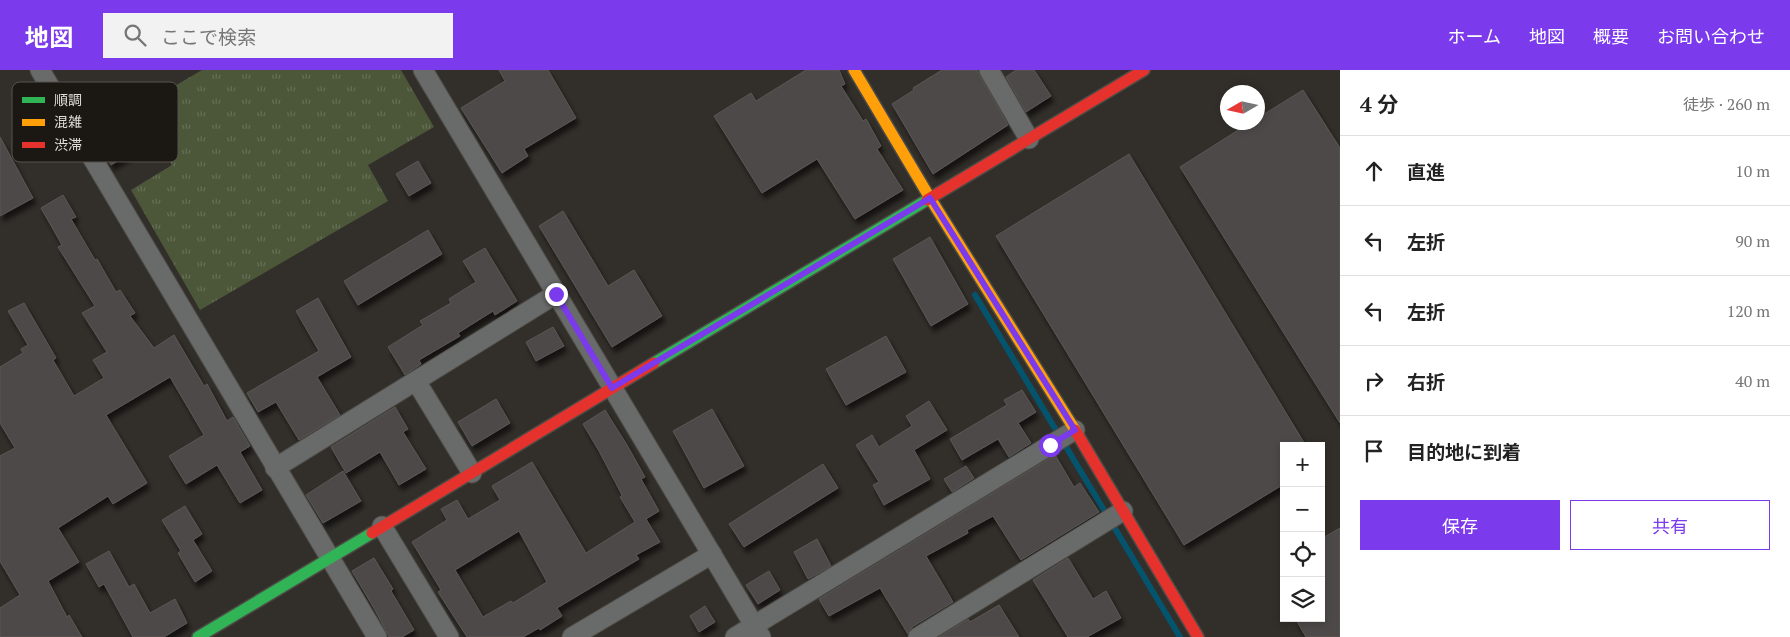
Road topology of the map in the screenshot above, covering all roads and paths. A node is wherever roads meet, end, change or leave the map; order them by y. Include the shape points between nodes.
1 (40, 70) edge
2 (423, 70) edge
3 (854, 70) edge
4 (989, 70) edge
5 (1144, 70) edge
6 (47, 82) edge
7 (1029, 139) junction
8 (94, 162) edge
9 (930, 198) junction
10 (556, 294) junction
11 (416, 381) junction
12 (612, 388) junction
13 (1072, 431) junction
14 (275, 468) junction
15 (472, 473) junction
16 (1119, 513) junction
17 (382, 526) junction
18 (712, 554) junction
19 (329, 558) junction
20 (758, 632) edge
21 (198, 637) edge
22 (376, 637) edge
23 (449, 637) edge
24 (572, 637) edge
25 (735, 637) edge
26 (918, 637) edge
27 (1198, 637) edge

1 - 6 street
2 - 10 street
3 - 9 street
4 - 7 street
5 - 7 street
7 - 9 street
8 - 14 street
9 - 12 street
9 - 13 street
10 - 11 street
10 - 12 street
11 - 14 street
11 - 15 street
12 - 15 street
12 - 18 street
13 - 16 street
13 - 20 street
14 - 19 street
15 - 17 street
16 - 26 street
16 - 27 street
17 - 19 street
17 - 23 street
18 - 20 street
18 - 24 street
19 - 21 street
19 - 22 street
20 - 25 street

